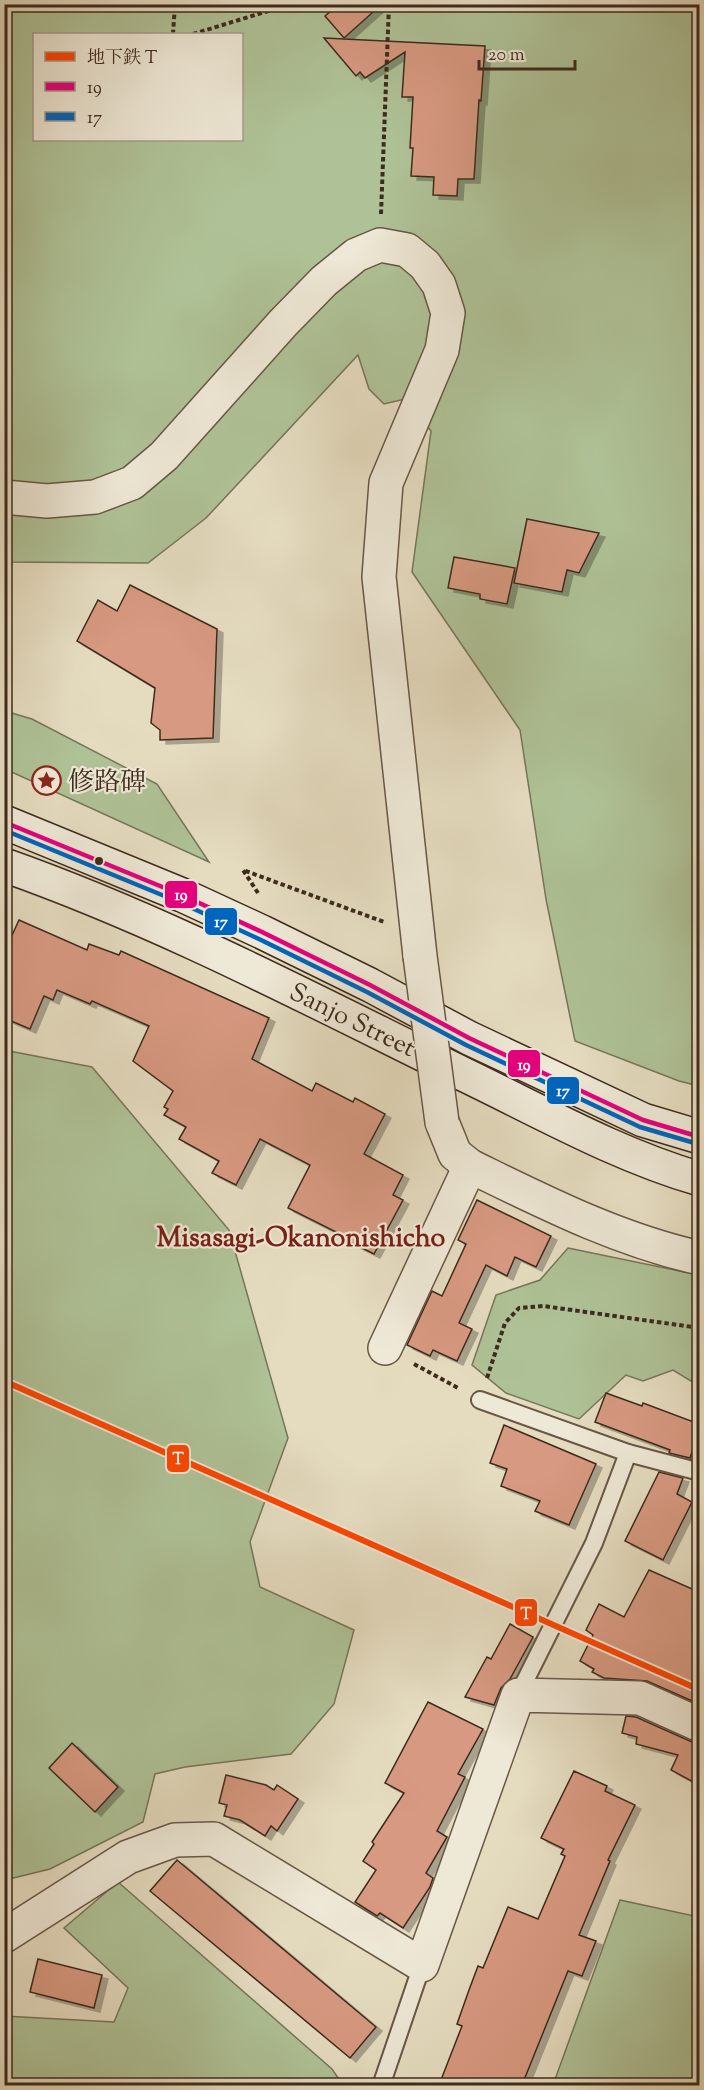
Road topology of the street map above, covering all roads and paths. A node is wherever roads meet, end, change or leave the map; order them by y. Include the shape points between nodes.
1 (175, 4) edge
2 (291, 4) edge
3 (389, 4) edge
4 (173, 33) edge
5 (196, 33) edge
6 (380, 245) junction
7 (4, 497) edge
8 (4, 822) edge
9 (4, 865) edge
10 (258, 898) dead end
11 (418, 945) junction
12 (699, 1137) edge
13 (470, 1166) junction
14 (699, 1179) edge
15 (699, 1258) edge
16 (699, 1328) edge
17 (385, 1348) joint
18 (480, 1400) junction
19 (628, 1453) junction
20 (699, 1472) edge
21 (518, 1695) junction
22 (699, 1725) edge
23 (4, 1936) edge
24 (422, 1965) junction
25 (381, 2085) edge

1 - 4 path
2 - 5 path
3 - 6 path
6 - 7 street via 356,255 324,281 164,456 132,483 95,497 47,501
6 - 11 street via 407,250 425,265 439,285 448,313 442,350 386,483 379,577
8 - 12 street, Sanjo Street via 214,909 479,1043 643,1120
9 - 14 street, Sanjo Street via 238,962 593,1137
10 - 11 path via 243,870
11 - 13 street, bridge via 442,1122 454,1154
13 - 15 street via 591,1223 664,1250
13 - 17 street
16 - 18 path via 543,1306 519,1308 505,1323
17 - 18 path
18 - 19 lane
19 - 20 lane
19 - 21 lane via 594,1543
21 - 22 street via 640,1698
21 - 24 street
23 - 24 street via 128,1857 175,1839 214,1839
24 - 25 lane

